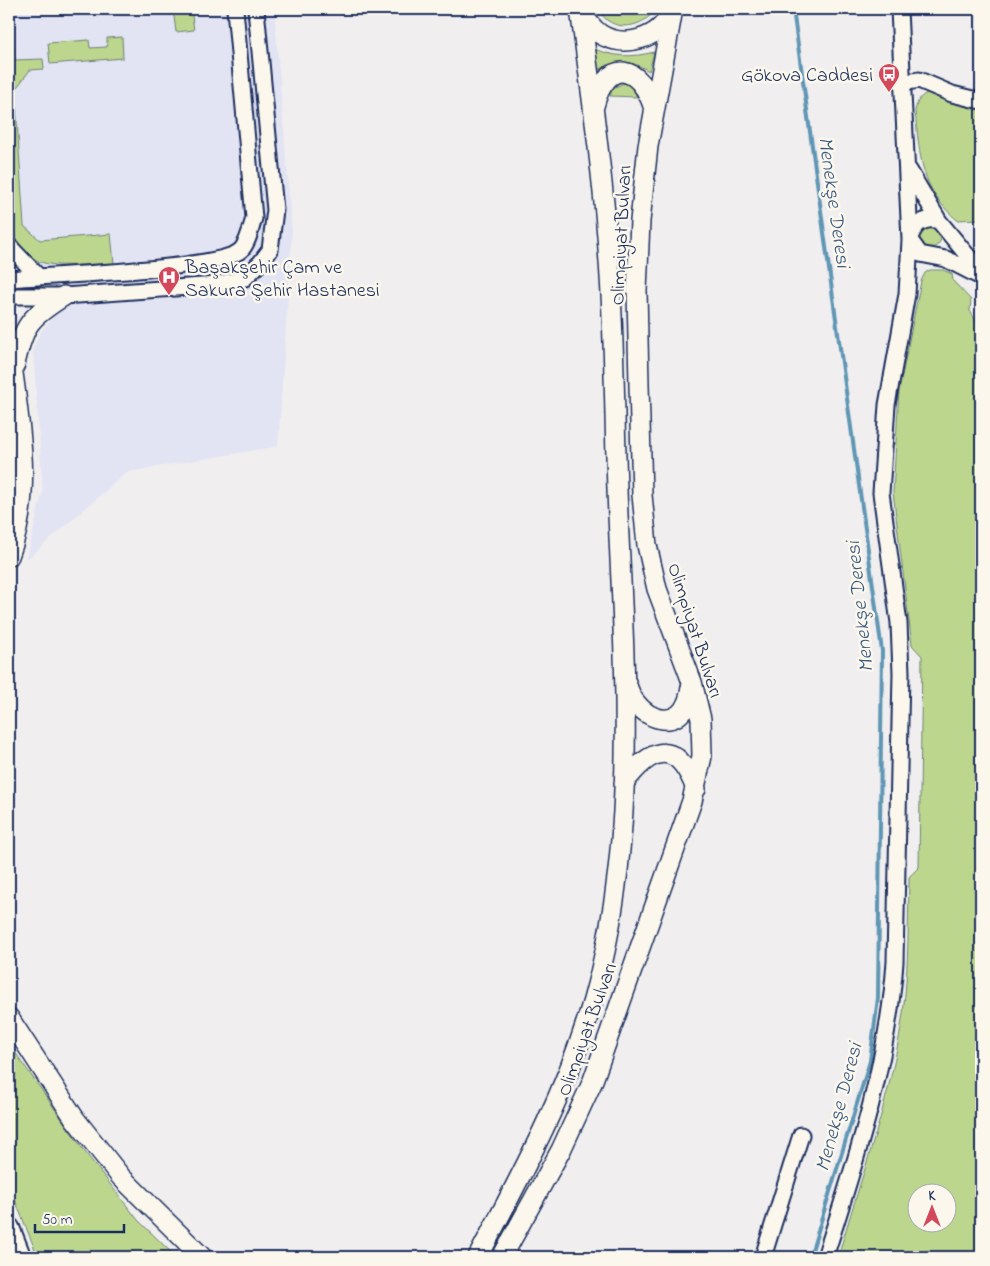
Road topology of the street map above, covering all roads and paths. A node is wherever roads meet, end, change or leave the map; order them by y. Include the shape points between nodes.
1 (235, 9) edge
2 (256, 9) edge
3 (580, 9) edge
4 (673, 9) edge
5 (899, 9) edge
6 (901, 53) junction
7 (902, 83) junction
8 (932, 86) junction
9 (981, 101) edge
10 (903, 105) junction
11 (594, 109) junction
12 (654, 109) junction
13 (268, 139) junction
14 (248, 142) junction
15 (907, 166) junction
16 (939, 221) junction
17 (949, 235) junction
18 (910, 237) junction
19 (9, 246) edge
20 (932, 256) junction
21 (981, 272) edge
22 (38, 276) junction
23 (981, 277) edge
24 (9, 279) edge
25 (908, 294) junction
26 (9, 296) edge
27 (64, 296) junction
28 (9, 342) edge
29 (12, 375) junction
30 (9, 556) edge
31 (623, 676) junction
32 (692, 682) junction
33 (624, 783) junction
34 (696, 789) junction
35 (9, 1018) edge
36 (801, 1135) dead end
37 (9, 1229) edge
38 (20, 1257) edge
39 (202, 1257) edge
40 (478, 1257) edge
41 (502, 1257) edge
42 (763, 1257) edge
43 (825, 1257) edge

1 - 14 street
2 - 13 street
3 - 4 main road via 600,34 615,40 631,41 647,37 660,28
3 - 11 main road
4 - 12 main road, Olimpiyat Bulvarı
5 - 6 street
6 - 7 street
6 - 8 street
7 - 8 street via 919,80
7 - 10 street
8 - 9 street
8 - 10 street via 913,90
10 - 15 street
11 - 12 main road via 598,90 606,78 620,72 634,74 645,85
11 - 31 main road via 612,316
12 - 32 main road, Olimpiyat Bulvarı via 640,220 637,291 642,495 647,545 657,589
13 - 14 street
13 - 27 street via 276,210 273,238 270,250 245,278 216,285
14 - 22 street via 254,218 241,250 220,260 126,271
15 - 16 street
15 - 18 street
16 - 17 street
16 - 18 street via 927,219 921,222
17 - 20 street via 947,247
17 - 21 street
18 - 20 street via 920,254
18 - 25 street
19 - 22 street
20 - 23 street via 946,259
20 - 25 street via 923,261 916,271
22 - 24 street
25 - 43 street via 888,405 881,494 899,623 901,673 892,1003 872,1103
26 - 27 street
27 - 29 main road via 38,312 26,325
28 - 29 main road
29 - 30 main road via 22,461 17,534
31 - 32 main road via 635,703 653,718 664,720 682,712
31 - 33 main road
32 - 34 main road, Olimpiyat Bulvarı via 702,731 702,756
33 - 34 main road via 642,762 664,753 678,758
33 - 40 main road via 618,872 593,1000 547,1126
34 - 41 main road, Olimpiyat Bulvarı via 592,1083 561,1150
35 - 39 main road via 75,1119 121,1177
36 - 42 street
37 - 38 highway

